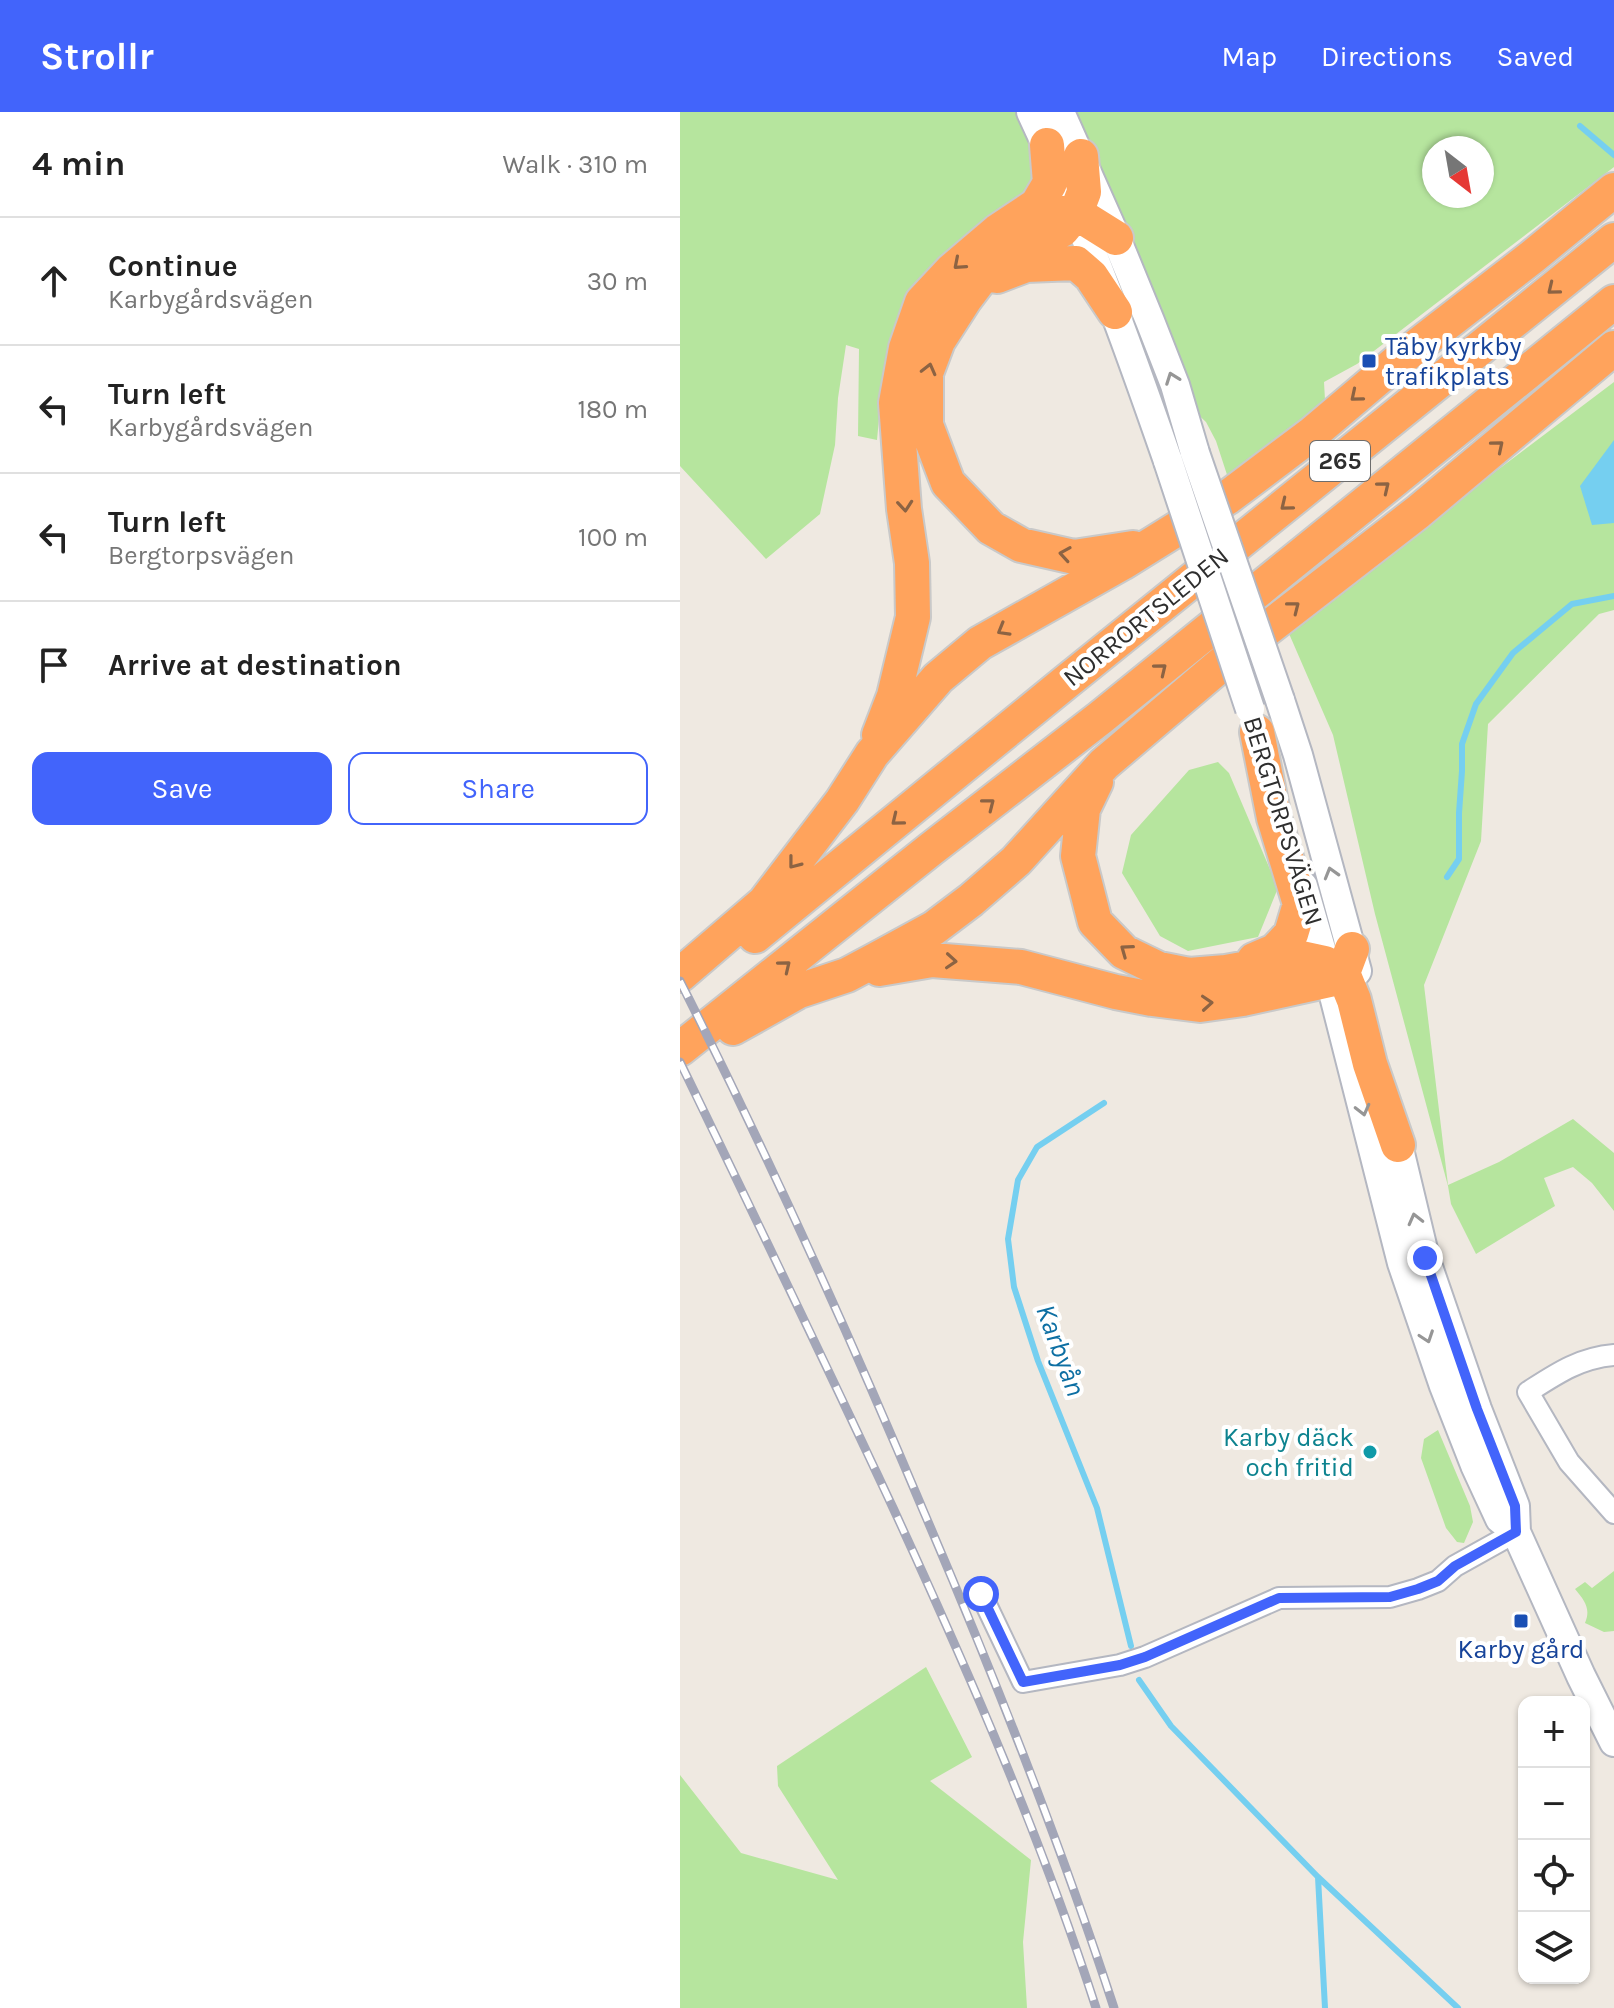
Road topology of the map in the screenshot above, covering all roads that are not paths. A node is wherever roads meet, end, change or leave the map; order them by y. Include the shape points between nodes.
1 (1031, 112) edge
2 (1060, 112) edge
3 (1047, 145) junction
4 (1081, 156) junction
5 (1614, 190) edge
6 (1076, 213) junction
7 (998, 231) junction
8 (1116, 238) junction
9 (1614, 240) edge
10 (965, 299) junction
11 (1614, 302) edge
12 (1115, 312) junction
13 (1614, 348) edge
14 (1182, 457) junction
15 (1167, 535) junction
16 (1254, 720) junction
17 (872, 754) junction
18 (1104, 764) junction
19 (1338, 966) junction
20 (1226, 972) junction
21 (680, 975) edge
22 (847, 975) junction
23 (680, 997) edge
24 (680, 1049) edge
25 (680, 1066) edge
26 (1398, 1145) joint
27 (1614, 1355) edge
28 (1614, 1513) edge
29 (1516, 1532) junction
30 (981, 1594) dead end
31 (1611, 1726) edge

1 - 3 main road, BERGTORPSVÄGEN
2 - 4 main road, BERGTORPSVÄGEN
3 - 6 main road, BERGTORPSVÄGEN
3 - 7 highway via 1050,183 1037,205
4 - 6 highway via 1084,192
4 - 8 main road, BERGTORPSVÄGEN
5 -> 15 highway via 1313,433
6 - 7 highway via 1044,213
6 - 8 highway
6 - 10 highway via 1062,230 990,266
6 - 12 main road, BERGTORPSVÄGEN
7 -> 17 highway via 922,302 906,348 896,403 913,617 894,696
14 -> 8 main road, BERGTORPSVÄGEN via 1175,385
9 -> 23 highway, NORRORTSLEDEN / 265
10 - 12 highway via 989,279 1026,265 1076,263
15 -> 10 highway via 1130,549 1074,557 1021,545 991,528 948,483 926,425 926,373 938,341
24 -> 11 highway, NORRORTSLEDEN / 265
12 - 14 main road, BERGTORPSVÄGEN
18 -> 13 highway
14 - 16 main road, BERGTORPSVÄGEN, bridge
19 -> 14 main road, BERGTORPSVÄGEN, bridge via 1298,755
15 -> 17 highway via 980,643 938,678
16 - 19 main road, BERGTORPSVÄGEN
16 - 20 highway via 1274,818 1300,904 1291,934 1275,951
17 -> 21 highway via 764,903
20 -> 18 highway via 1189,975 1159,969 1124,952 1095,922 1078,856 1083,809
18 - 22 highway via 1016,861 971,900 934,928
19 - 20 highway via 1302,958
22 -> 19 highway via 932,960 1021,967 1116,992 1200,1005 1243,999
19 - 26 highway via 1354,1000
19 -> 29 main road, BERGTORPSVÄGEN via 1402,1263 1475,1465 1500,1519
22 - 25 highway via 799,991 740,1023
29 -> 26 main road, BERGTORPSVÄGEN via 1515,1506 1425,1258
27 - 28 street via 1564,1369 1528,1392 1569,1462
29 - 30 street via 1418,1589 1390,1597 1279,1598 1145,1657 1023,1682
29 - 31 main road, BERGTORPSVÄGEN via 1581,1676

